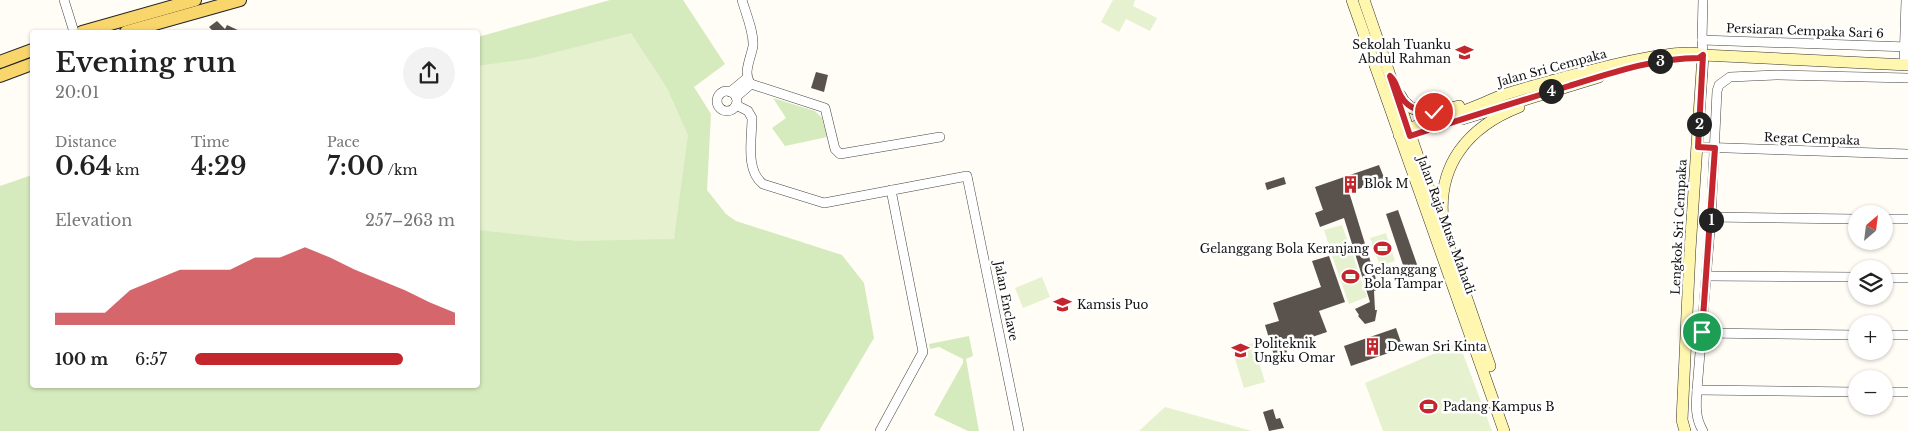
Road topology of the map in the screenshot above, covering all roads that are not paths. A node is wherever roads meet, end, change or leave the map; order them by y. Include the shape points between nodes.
1 (64, 0) edge
2 (195, 0) edge
3 (240, 0) edge
4 (742, 0) edge
5 (1352, 0) edge
6 (1364, 0) edge
7 (1703, 0) edge
8 (1906, 0) edge
9 (73, 30) edge
10 (89, 30) edge
11 (133, 30) edge
12 (1702, 40) junction
13 (1906, 47) edge
14 (30, 51) edge
15 (1703, 55) junction
16 (1775, 60) junction
17 (0, 62) edge
18 (30, 65) edge
19 (1906, 65) edge
20 (1776, 75) junction
21 (0, 76) edge
22 (1390, 76) junction
23 (1908, 78) edge
24 (749, 81) junction
25 (1554, 90) junction
26 (1485, 102) junction
27 (1405, 133) junction
28 (940, 137) dead end
29 (1698, 147) junction
30 (1715, 148) junction
31 (1908, 154) edge
32 (891, 190) junction
33 (1711, 217) junction
34 (1848, 219) edge
35 (1893, 219) edge
36 (1908, 219) edge
37 (1445, 236) junction
38 (1706, 276) junction
39 (1848, 278) edge
40 (1893, 278) edge
41 (1908, 278) edge
42 (1464, 302) junction
43 (1473, 328) junction
44 (1702, 332) junction
45 (1848, 335) edge
46 (1893, 335) edge
47 (1908, 335) edge
48 (1697, 390) junction
49 (1848, 392) edge
50 (1893, 392) edge
51 (1908, 392) edge
52 (880, 431) edge
53 (1019, 431) edge
54 (1504, 431) edge
55 (1513, 431) edge
56 (1685, 431) edge
57 (1703, 431) edge

1 - 9 street
2 - 10 main road
3 - 11 main road
4 - 24 street via 753,44
5 - 27 main road, Jalan Raja Musa Mahadi
6 - 22 main road, Jalan Raja Musa Mahadi
7 - 12 street
8 - 13 street
12 - 13 street, Persiaran Cempaka Sari 6
12 - 15 street
13 - 19 street
14 - 17 main road
15 - 16 main road, Jalan Sri Cempaka
15 - 25 main road, Jalan Sri Cempaka via 1640,65
15 - 26 main road, Jalan Sri Cempaka via 1685,52 1650,57 1552,81
15 - 29 main road, Lengkok Sri Cempaka
16 - 19 main road, Jalan Sri Cempaka
16 - 20 street
18 - 21 main road
20 - 23 street
20 - 30 street via 1730,77 1719,85
22 - 26 main road via 1407,105 1416,110 1434,112
22 - 27 main road, Jalan Raja Musa Mahadi
24 - 28 street via 825,108 835,149 840,154
24 - 32 street via 734,98 752,118 752,170 755,178 763,184 824,203
25 - 27 main road, Jalan Sri Cempaka
25 - 37 main road via 1491,120 1464,143 1447,174 1442,213
26 - 27 main road, Jalan Sri Cempaka
27 - 37 main road, Jalan Raja Musa Mahadi
27 - 42 main road, Jalan Raja Musa Mahadi
29 - 30 street, Regat Cempaka
29 - 56 main road, Lengkok Sri Cempaka via 1682,420
30 - 31 street, Regat Cempaka
30 - 33 street
32 - 52 street via 923,352
32 - 53 street, Jalan Enclave via 967,176
33 - 34 street
33 - 38 street
35 - 36 street
37 - 42 main road, Jalan Raja Musa Mahadi
38 - 39 street
38 - 44 street
40 - 41 street
42 - 43 main road, Jalan Raja Musa Mahadi
43 - 54 main road, Jalan Raja Musa Mahadi
43 - 55 main road, Jalan Raja Musa Mahadi
44 - 45 street
44 - 48 street
46 - 47 street
48 - 49 street
48 - 57 street via 1696,412
50 - 51 street

